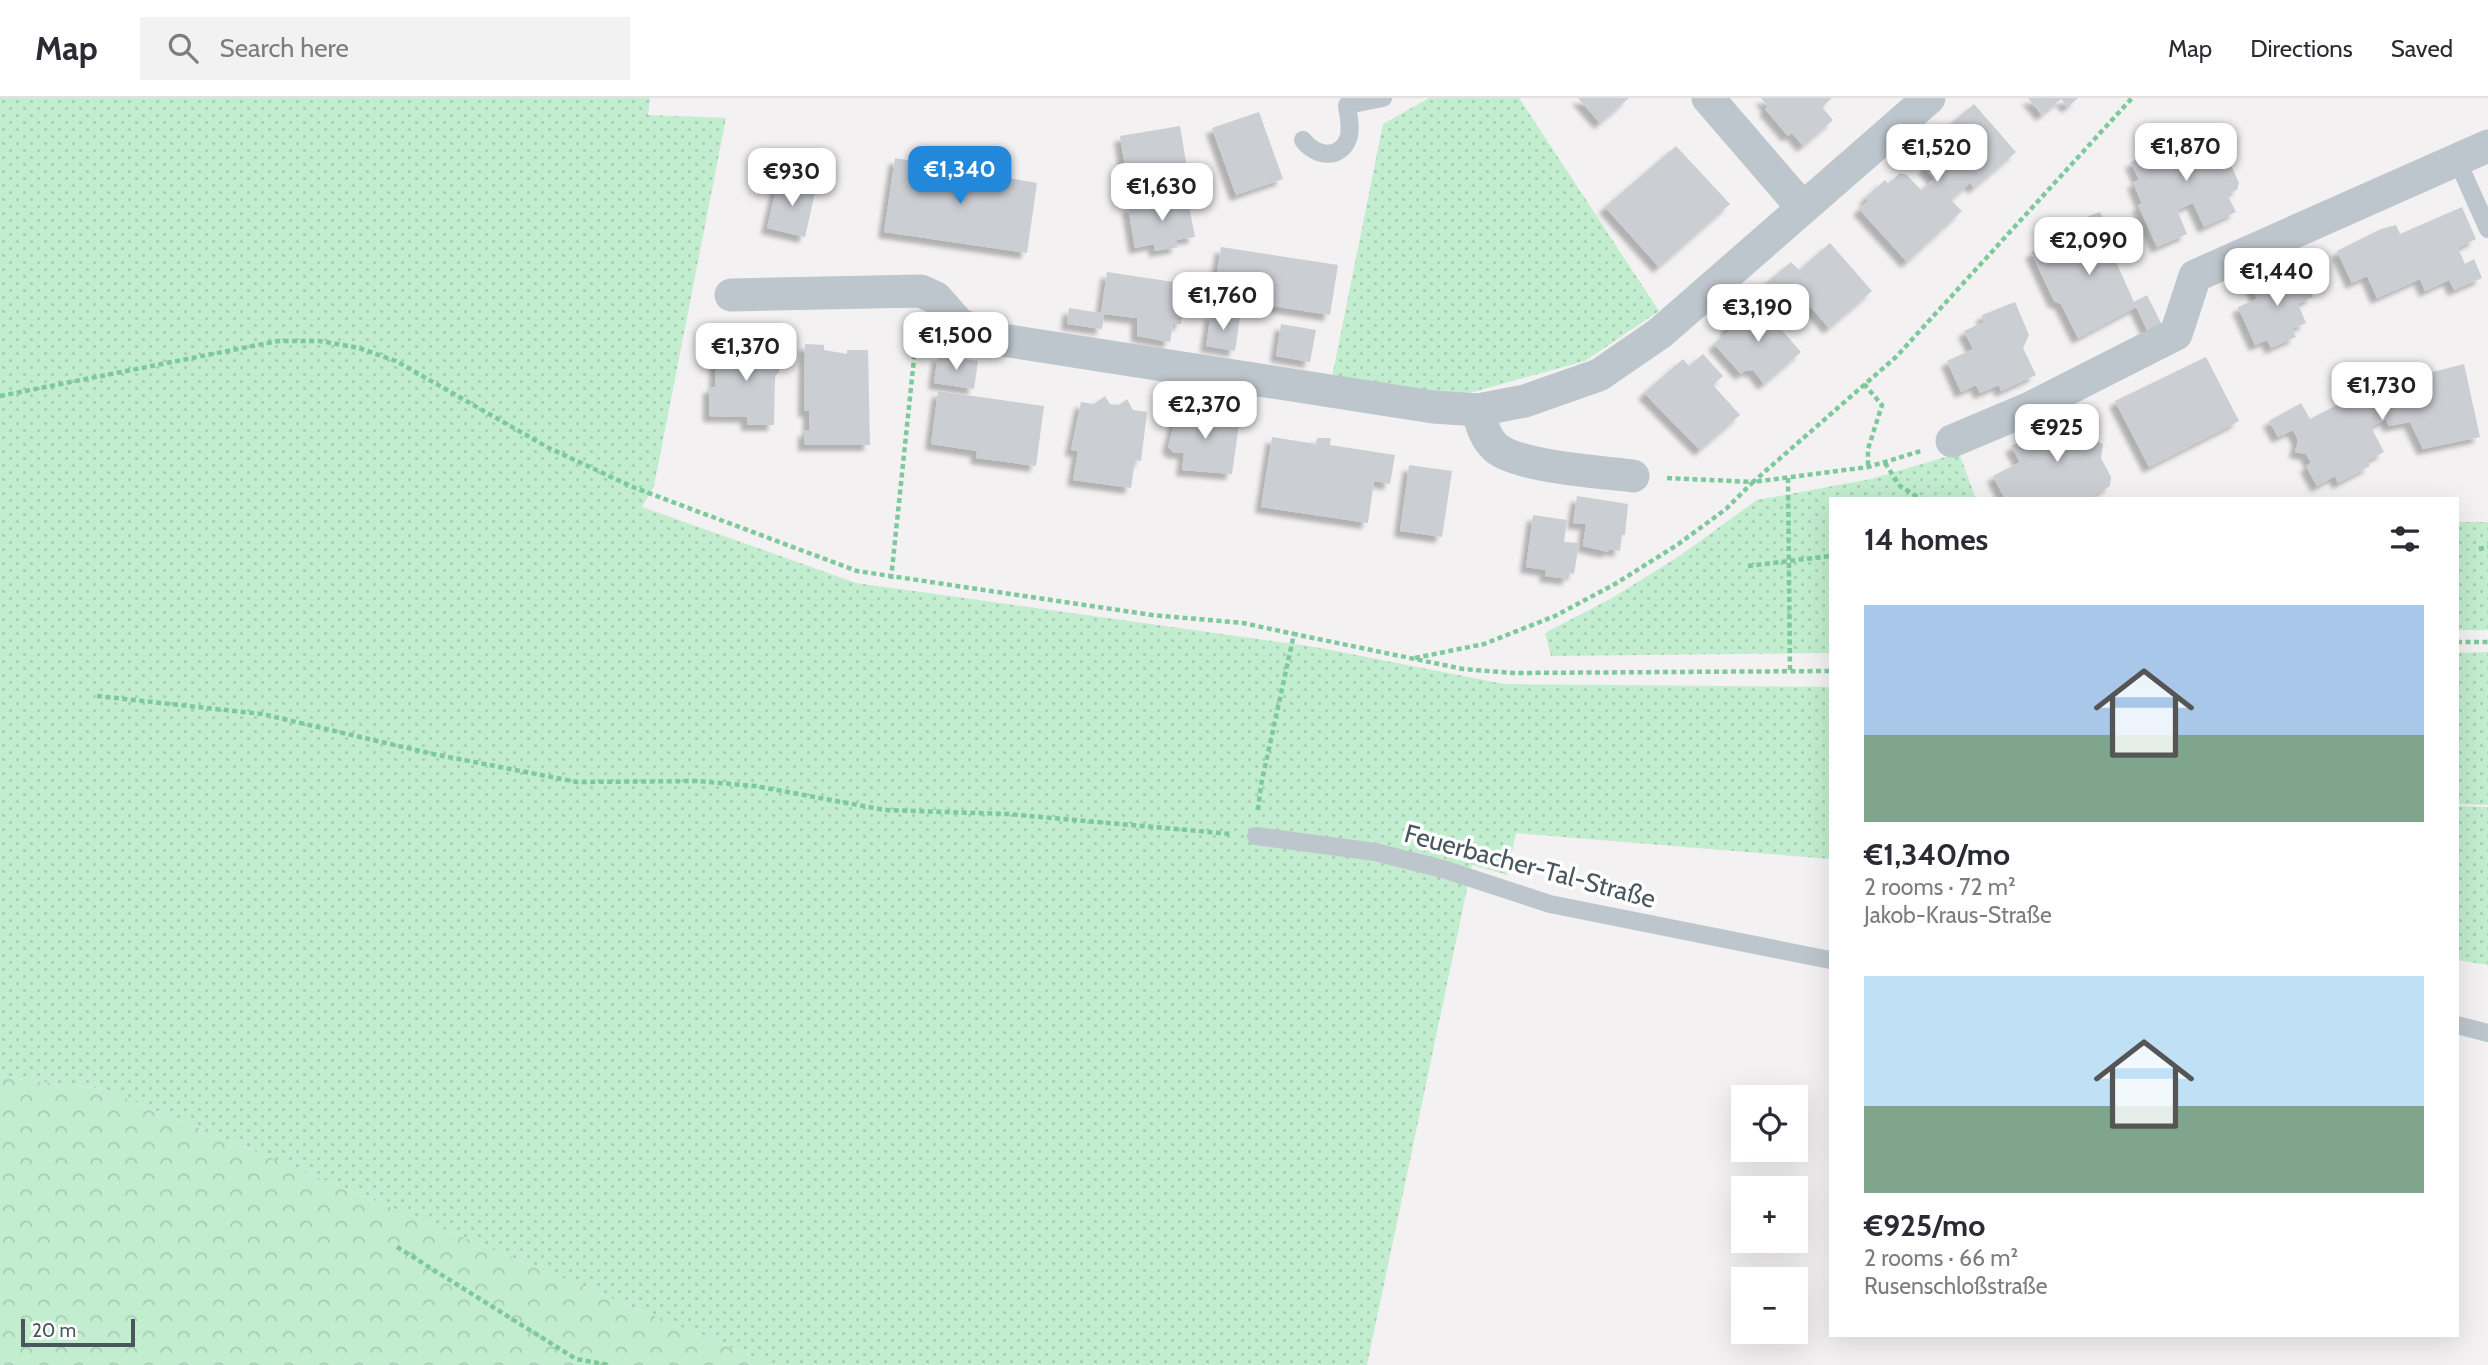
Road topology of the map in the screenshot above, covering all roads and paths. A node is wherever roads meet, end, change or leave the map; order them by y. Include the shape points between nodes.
1 (1383, 98) edge
2 (1708, 98) edge
3 (1929, 98) edge
4 (2132, 98) edge
5 (1303, 140) dead end
6 (2488, 146) edge
7 (2457, 160) junction
8 (1802, 207) junction
9 (2488, 229) edge
10 (921, 291) junction
11 (731, 295) dead end
12 (1864, 384) junction
13 (0, 396) edge
14 (1478, 410) junction
15 (1952, 441) joint
16 (1885, 463) junction
17 (1867, 467) junction
18 (1633, 476) joint
19 (1788, 478) junction
20 (1753, 482) junction
21 (1918, 497) edge
22 (2488, 547) edge
23 (2479, 549) dead end
24 (1829, 556) edge
25 (1787, 562) junction
26 (1748, 566) dead end
27 (891, 579) junction
28 (1294, 634) junction
29 (2459, 642) edge
30 (2488, 642) edge
31 (1414, 658) junction
32 (1790, 670) junction
33 (1829, 671) edge
34 (97, 696) dead end
35 (1256, 836) junction
36 (1829, 960) edge
37 (2459, 1026) edge
38 (2488, 1033) edge
39 (397, 1247) dead end
40 (609, 1365) edge

1 - 5 lane via 1347,105 1349,137 1342,149 1331,155 1310,149
2 - 8 street
3 - 8 street
4 - 12 path via 1958,292
6 - 7 street
7 - 9 lane
7 - 15 street via 2195,275 2176,334
8 - 14 street via 1660,333 1599,375 1525,401
10 - 11 street
10 - 14 street via 936,298 959,324 996,339 1433,407
10 - 27 path
12 - 17 path via 1882,405
12 - 20 path
13 - 27 path via 278,341 320,341 359,348 397,361 549,448 635,488 857,571
14 - 18 street via 1481,428 1497,449 1524,460
15 - 16 path
16 - 17 path
16 - 21 path via 1900,486
17 - 19 path
18 - 20 path
19 - 20 path
19 - 25 path
20 - 31 path via 1678,545 1555,616 1483,644
22 - 23 path
24 - 25 path
25 - 26 path
25 - 32 path
27 - 28 path via 1243,623
28 - 31 path
28 - 35 path via 1261,785
29 - 30 path
31 - 32 path via 1463,669 1513,673
32 - 33 path
34 - 35 path via 262,714 577,782 698,781 755,786 884,810 1008,814
35 - 36 lane, Feuerbacher-Tal-Straße via 1375,852 1550,904
37 - 38 lane
39 - 40 path via 576,1359

